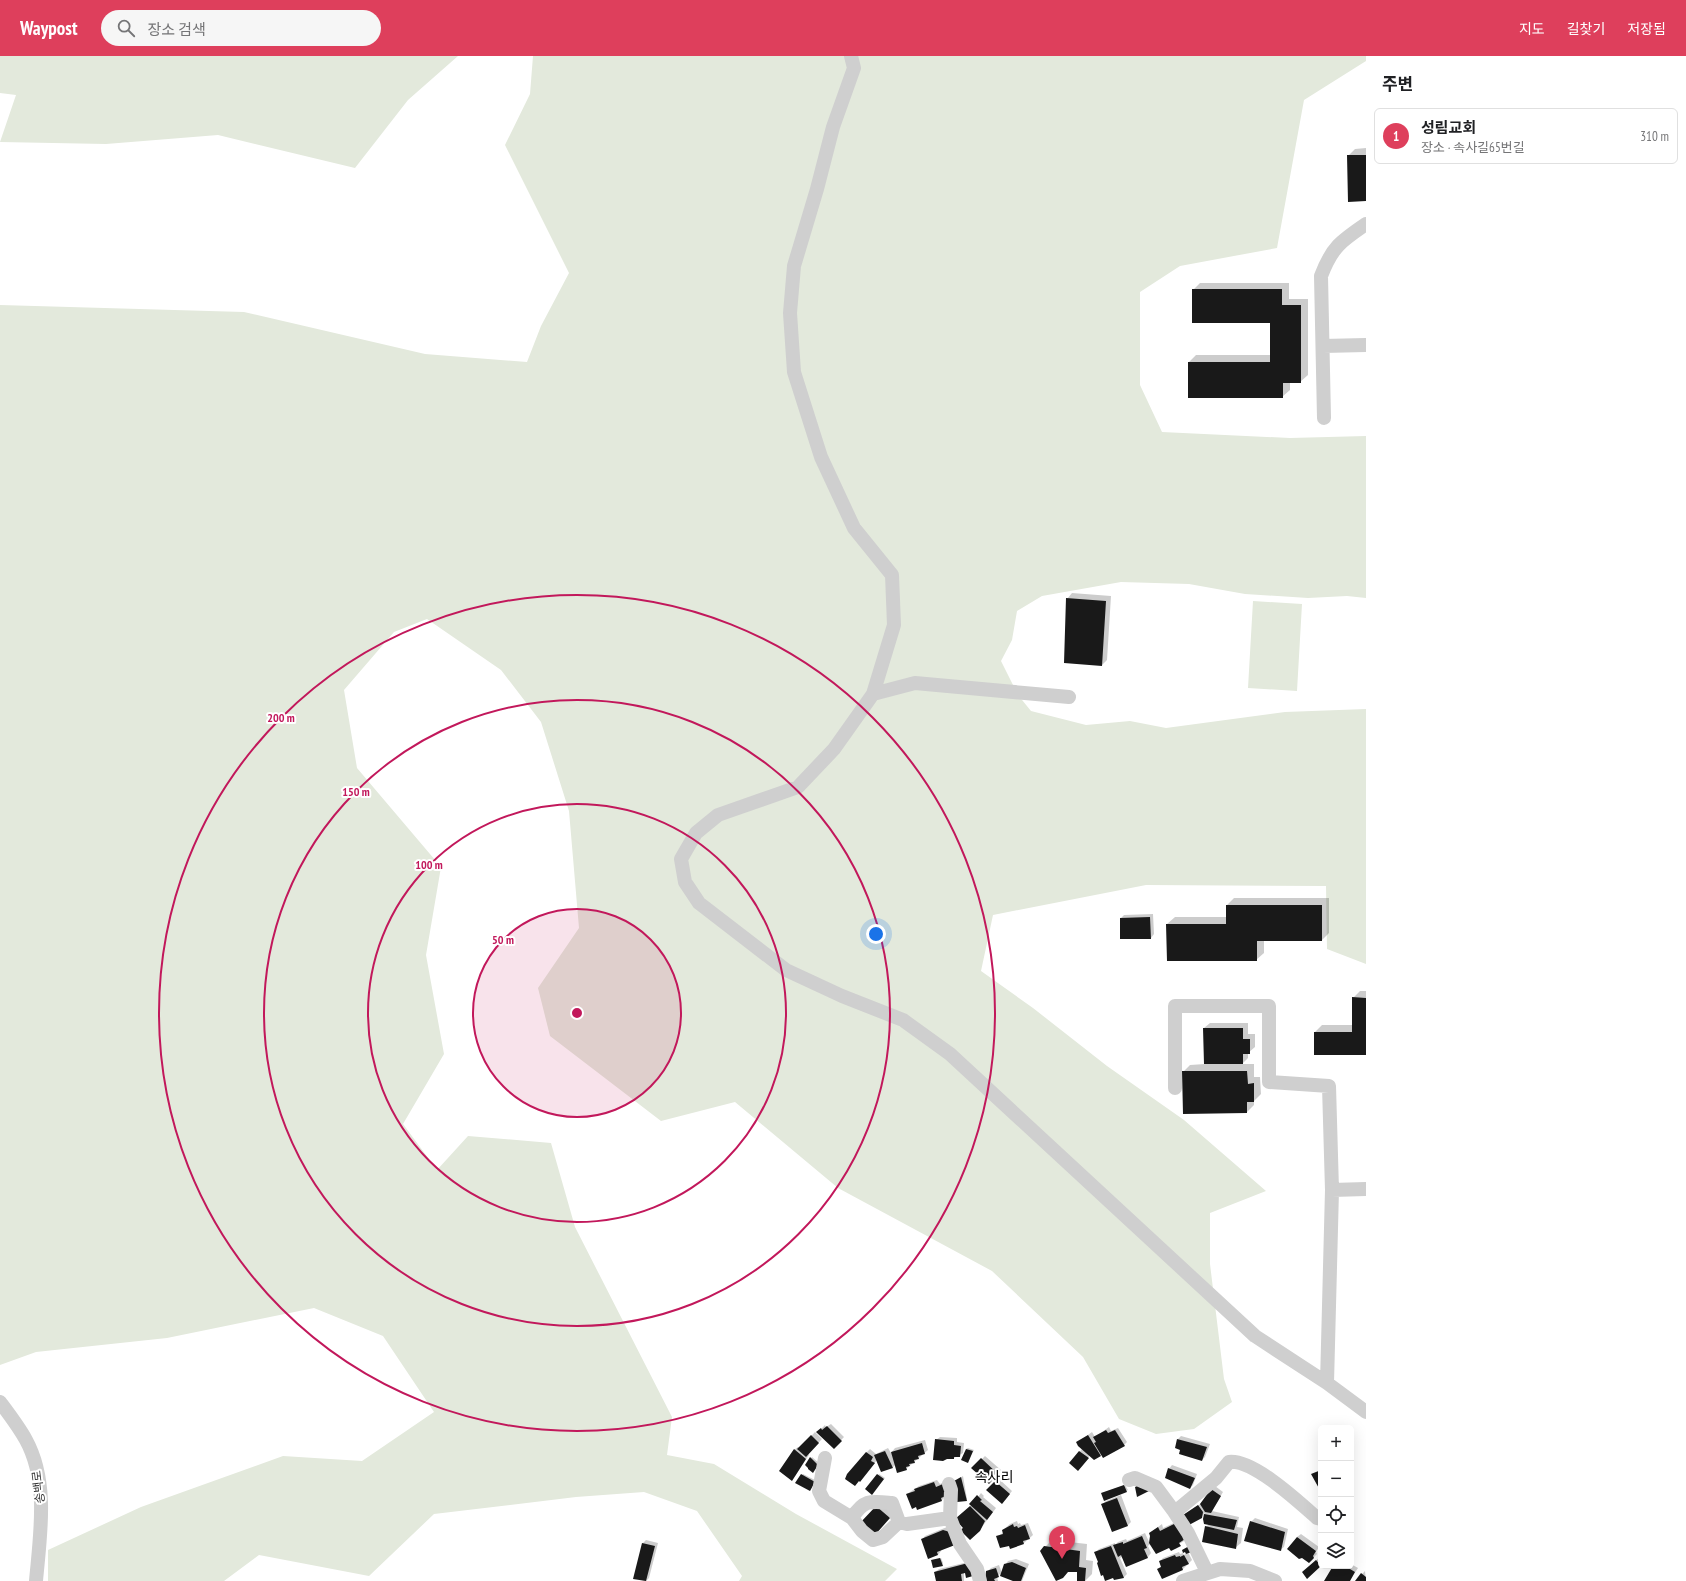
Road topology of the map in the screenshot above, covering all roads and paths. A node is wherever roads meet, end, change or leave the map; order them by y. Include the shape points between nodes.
1 (851, 56) edge
2 (1366, 224) edge
3 (1366, 345) edge
4 (1323, 346) junction
5 (1324, 418) dead end
6 (873, 694) junction
7 (1069, 697) dead end
8 (1175, 1088) dead end
9 (1366, 1189) edge
10 (1332, 1190) junction
11 (1327, 1383) junction
12 (0, 1402) edge
13 (1366, 1412) edge
14 (825, 1458) dead end
15 (1129, 1480) dead end
16 (949, 1484) dead end
17 (1174, 1512) junction
18 (852, 1518) junction
19 (950, 1518) junction
20 (1318, 1518) edge
21 (899, 1522) junction
22 (1207, 1572) junction
23 (36, 1581) edge
24 (980, 1581) edge
25 (1183, 1581) edge
26 (1275, 1581) edge

1 - 6 street via 854,68 833,127 794,266 790,313 794,372 821,456 854,528 892,575 894,625
2 - 4 street via 1344,240 1329,257 1321,276
3 - 4 street
4 - 5 street
6 - 7 street via 915,683
6 - 11 street via 834,749 798,787 718,815 696,833 681,859 685,882 699,903 786,970 903,1020 950,1054 1255,1336
8 - 10 street via 1176,1006 1269,1006 1269,1082 1329,1086
9 - 10 street
10 - 11 street
11 - 13 street
12 - 23 street, 송백로 via 27,1440 38,1472 41,1501
14 - 18 street via 819,1491 824,1501
15 - 17 street via 1135,1478 1156,1486
16 - 19 street
17 - 20 street via 1216,1478 1229,1462 1237,1461 1278,1484
17 - 22 street via 1188,1533
18 - 21 street via 873,1540 883,1537
18 - 21 street via 858,1509 871,1501 892,1502
19 - 21 street via 907,1524
19 - 24 street via 960,1544 977,1569
22 - 25 street
22 - 26 street via 1220,1569 1250,1571

